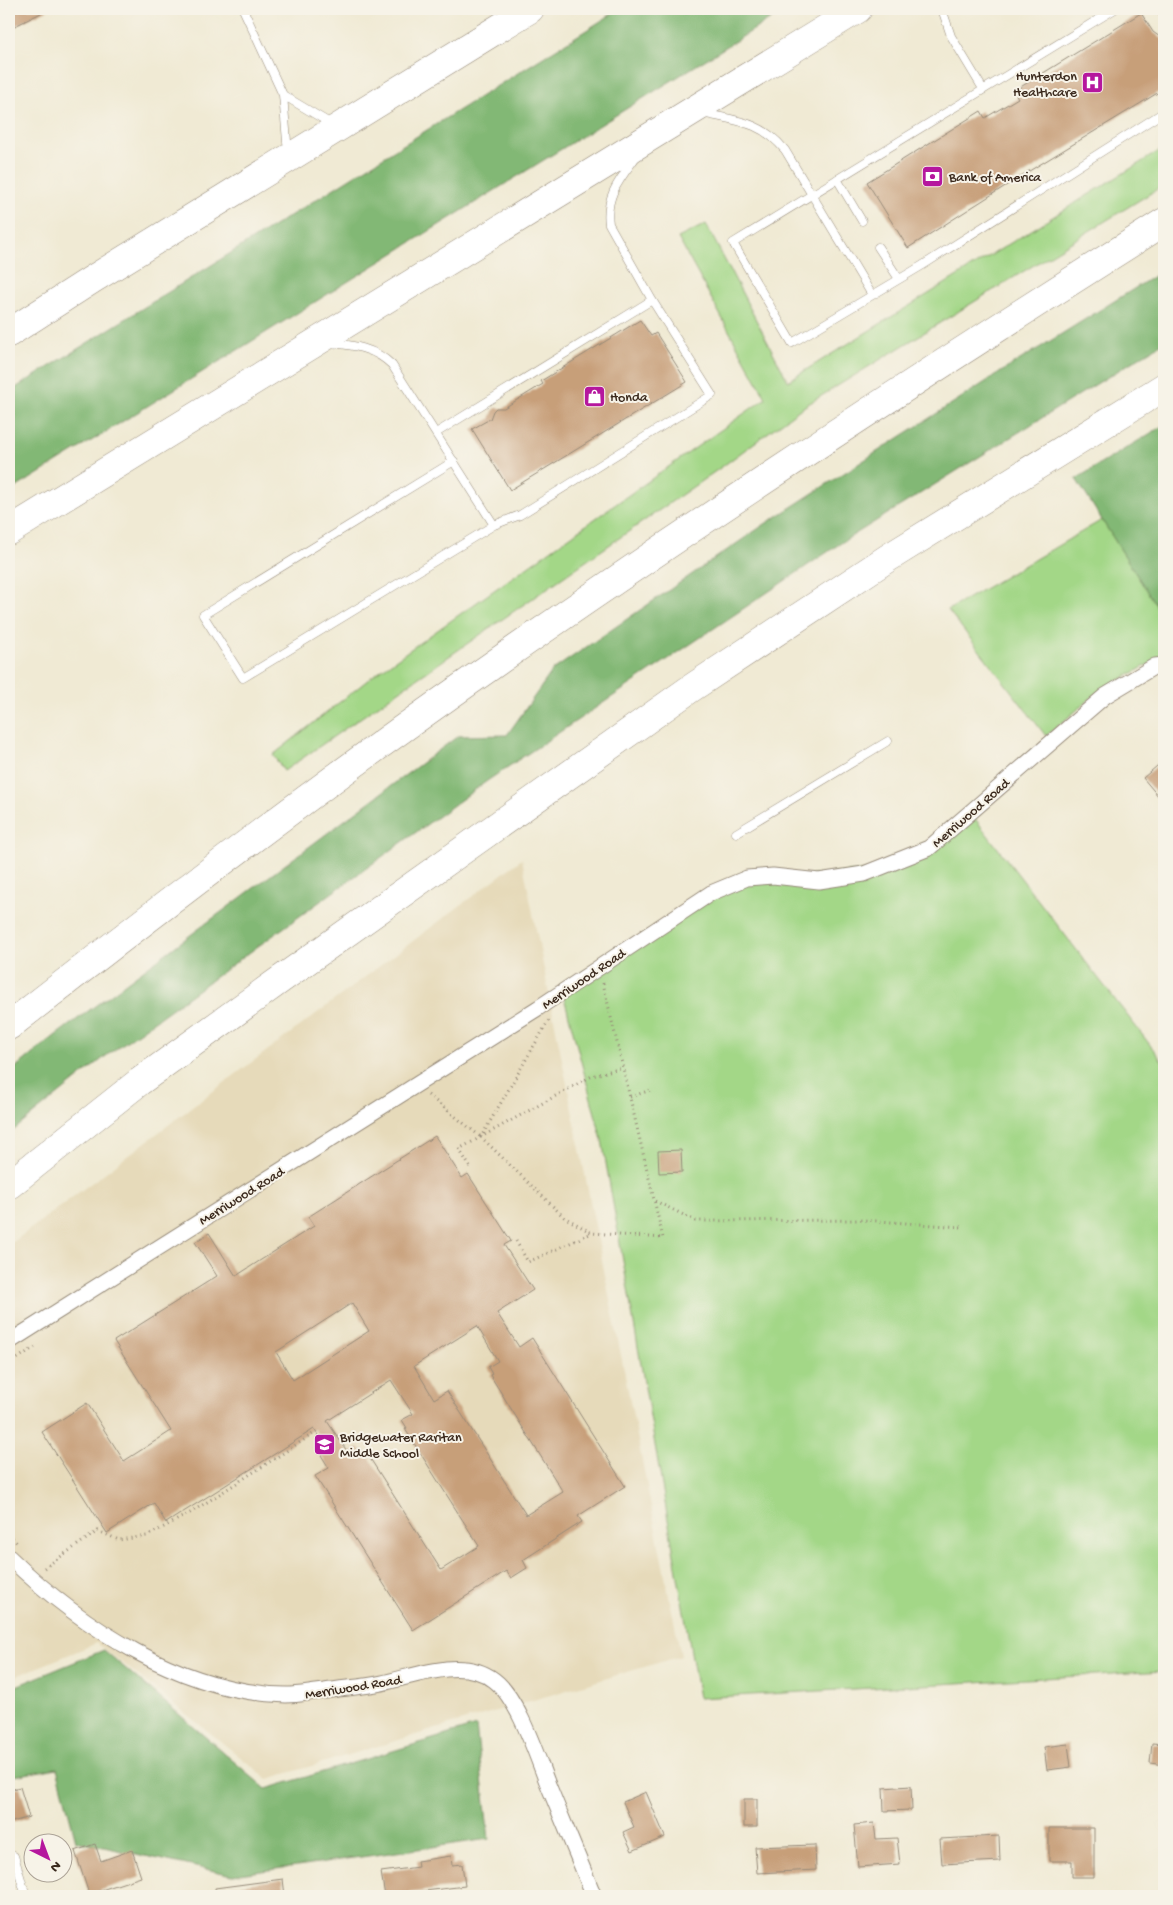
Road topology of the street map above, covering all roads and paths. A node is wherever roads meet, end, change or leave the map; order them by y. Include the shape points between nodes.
1 (243, 9) edge
2 (530, 9) edge
3 (858, 9) edge
4 (942, 9) edge
5 (1115, 9) edge
6 (1160, 9) edge
7 (1164, 15) edge
8 (983, 89) junction
9 (283, 96) junction
10 (691, 111) junction
11 (1164, 112) edge
12 (338, 129) junction
13 (654, 135) junction
14 (289, 160) junction
15 (837, 179) junction
16 (812, 194) junction
17 (862, 221) dead end
18 (1164, 222) edge
19 (878, 248) dead end
20 (899, 279) junction
21 (872, 295) junction
22 (652, 300) junction
23 (9, 333) edge
24 (316, 342) junction
25 (1164, 387) edge
26 (436, 433) junction
27 (454, 461) junction
28 (494, 525) junction
29 (9, 531) edge
30 (1164, 665) edge
31 (888, 741) dead end
32 (736, 833) dead end
33 (601, 975) junction
34 (594, 987) dead end
35 (554, 1013) dead end
36 (9, 1026) edge
37 (623, 1067) junction
38 (652, 1090) dead end
39 (427, 1094) dead end
40 (630, 1097) junction
41 (480, 1137) junction
42 (470, 1167) dead end
43 (9, 1185) edge
44 (654, 1200) junction
45 (962, 1227) dead end
46 (592, 1233) junction
47 (516, 1241) dead end
48 (9, 1342) edge
49 (316, 1432) dead end
50 (9, 1534) edge
51 (21, 1548) dead end
52 (9, 1558) edge
53 (38, 1565) dead end
54 (43, 1569) junction
55 (51, 1575) dead end
56 (14, 1856) dead end
57 (26, 1896) edge
58 (594, 1896) edge

1 - 9 lane
2 - 12 highway
3 - 10 highway
4 - 8 lane via 951,36
5 - 8 lane
6 - 7 lane
8 - 15 lane
9 - 12 lane
9 - 14 lane
10 - 13 highway
10 - 16 lane via 760,127 785,150
11 - 20 lane
12 - 14 highway
13 - 22 lane via 616,184 607,211 609,224
13 - 24 highway
14 - 23 highway
15 - 16 lane
15 - 17 lane
16 - 21 lane
16 - 21 lane via 733,243 792,343
18 - 36 highway via 975,342 604,588 287,813
19 - 20 lane
20 - 21 lane
22 - 26 lane
22 - 28 lane via 712,395 520,515
24 - 26 lane via 357,346 385,357
24 - 29 highway
25 - 43 highway via 888,558 690,689 280,980 140,1082
26 - 27 lane
27 - 28 lane
27 - 28 lane via 203,615 243,678
30 - 33 street, Merriwood Road via 1156,666 1106,696 929,848 864,874 819,881 773,876 747,878 711,893
31 - 32 lane
33 - 34 path
33 - 37 path
33 - 48 street, Merriwood Road
35 - 41 path
37 - 40 path
37 - 41 path via 592,1076
38 - 40 path
39 - 41 path
40 - 44 path
41 - 42 path via 459,1150
41 - 46 path via 564,1217
44 - 45 path via 696,1220 864,1220
44 - 46 path via 663,1238
46 - 47 path via 528,1262
49 - 54 path via 190,1513 147,1536 119,1540 98,1531
50 - 51 path
52 - 58 street, Merriwood Road via 67,1608 106,1634 137,1653 209,1684 287,1695 380,1684 432,1671 461,1668 494,1679 524,1723
53 - 54 path
54 - 55 path
56 - 57 lane

